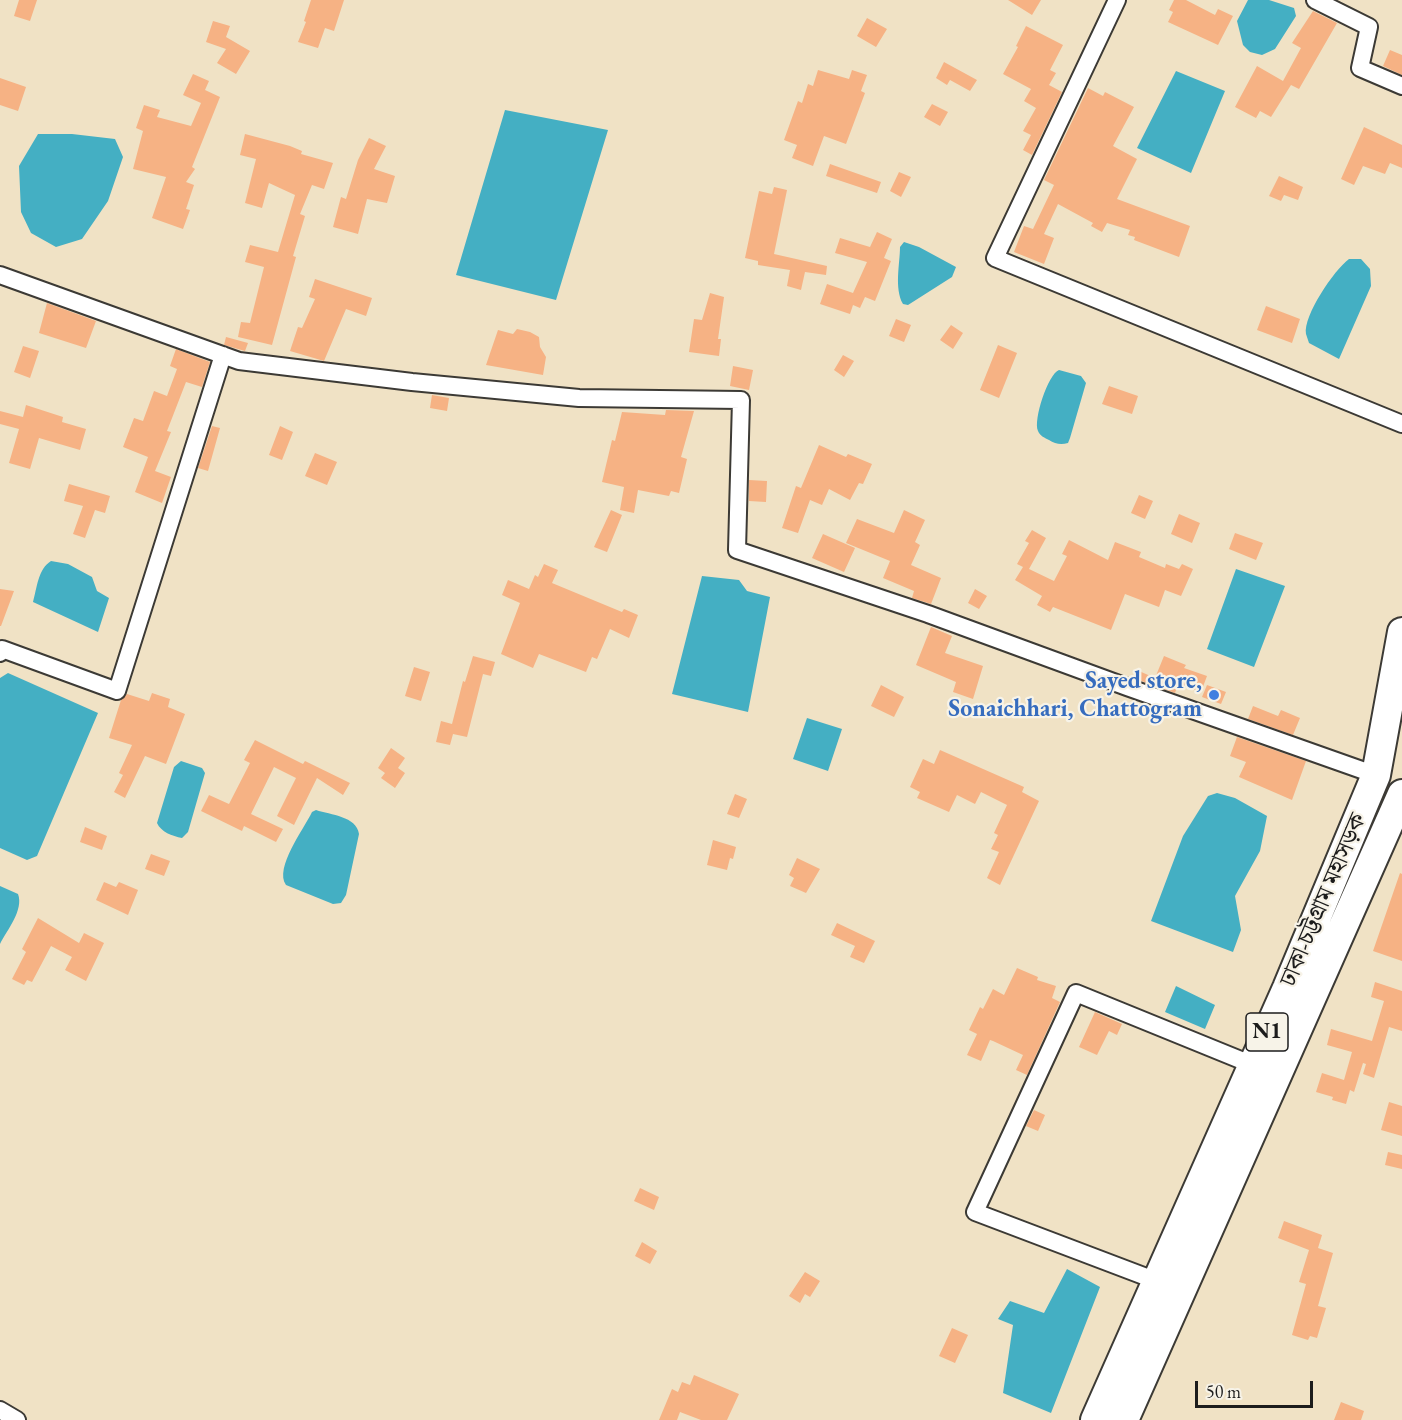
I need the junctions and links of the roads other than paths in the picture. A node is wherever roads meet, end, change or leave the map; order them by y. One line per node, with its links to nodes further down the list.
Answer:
1 (1117, 0): 6 (street)
2 (1315, 0): 3 (street)
3 (1402, 86)
4 (0, 275): 5 (street)
5 (223, 355): 8 (street); 9 (street)
6 (1402, 424)
7 (1402, 632): 9 (highway, ঢাকা-চট্টগ্রাম মহাসড়ক / N1)
8 (0, 653)
9 (1376, 775): 11 (highway, ঢাকা-চট্টগ্রাম মহাসড়ক / N1)
10 (1402, 794): 16 (highway, ঢাকা-চট্টগ্রাম মহাসড়ক / N1)
11 (1253, 1065): 12 (highway, ঢাকা-চট্টগ্রাম মহাসড়ক / N1); 12 (street)
12 (1157, 1281): 15 (highway, ঢাকা-চট্টগ্রাম মহাসড়ক / N1)
13 (0, 1410): 14 (street)
14 (17, 1420)
15 (1095, 1420)
16 (1124, 1420)

